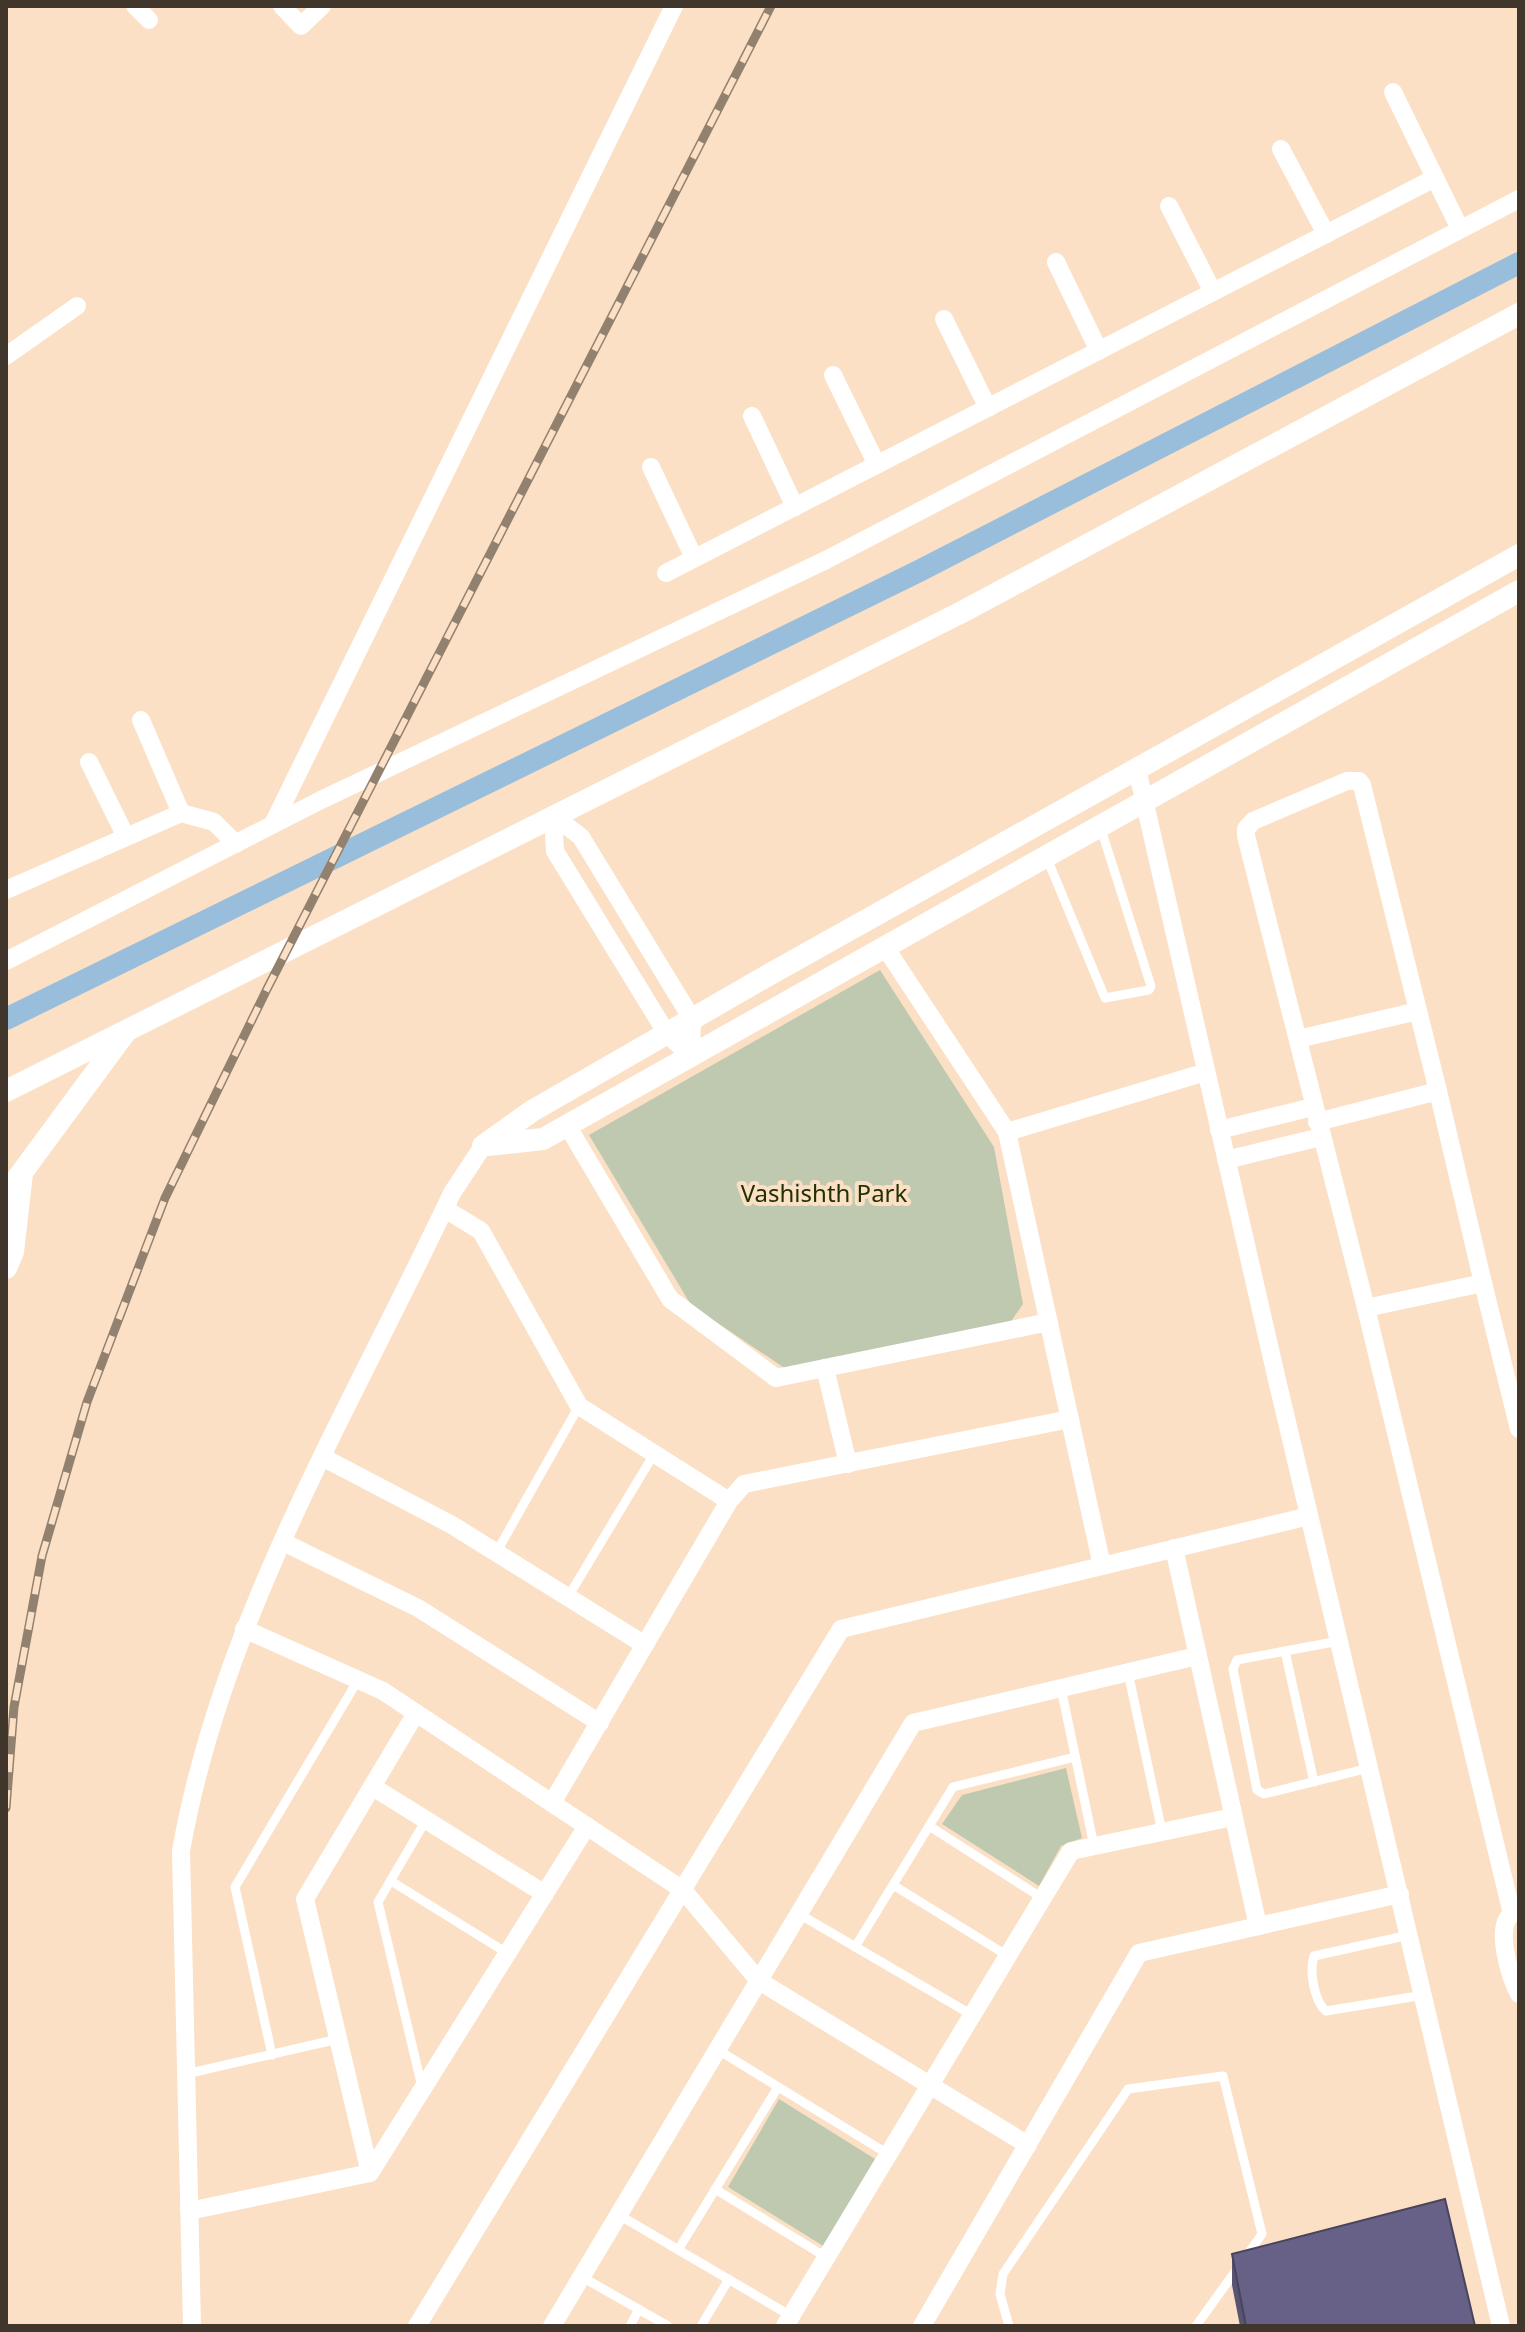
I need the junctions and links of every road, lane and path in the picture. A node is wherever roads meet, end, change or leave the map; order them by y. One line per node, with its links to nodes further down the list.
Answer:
1 (135, 6): 5 (street)
2 (282, 6): 3 (street)
3 (322, 6)
4 (674, 6): 36 (street)
5 (149, 20)
6 (1393, 92): 8 (street)
7 (1281, 149): 12 (street)
8 (1435, 178): 11 (street); 12 (street)
9 (1519, 199): 11 (street)
10 (1169, 206): 14 (street)
11 (1460, 229): 36 (street)
12 (1326, 234): 14 (street)
13 (1056, 262): 18 (street)
14 (1213, 292): 18 (street)
15 (77, 306): 19 (street)
16 (1519, 314): 35 (street)
17 (944, 319): 21 (street)
18 (1099, 351): 21 (street)
19 (6, 356)
20 (833, 375): 23 (street)
21 (988, 408): 23 (street)
22 (752, 416): 25 (street)
23 (877, 465): 25 (street)
24 (651, 467): 27 (street)
25 (795, 507): 27 (street)
26 (1519, 555): 32 (street)
27 (694, 558): 28 (street)
28 (666, 573)
29 (1519, 591): 33 (street)
30 (141, 720): 34 (street)
31 (89, 762): 38 (street)
32 (1137, 769): 33 (street); 45 (street)
33 (1144, 801): 37 (street); 50 (street)
34 (181, 813): 38 (street); 39 (street)
35 (553, 815): 45 (street); 46 (street); 47 (street)
36 (273, 824): 39 (street)
37 (1100, 826): 40 (street); 40 (lane)
38 (126, 837): 41 (street)
39 (236, 844): 43 (street)
40 (1046, 856): 42 (street)
41 (6, 890)
42 (885, 947): 49 (street); 56 (street)
43 (6, 961)
44 (1418, 1011): 48 (street); 48 (street); 52 (street)
45 (692, 1019): 47 (street); 49 (street)
46 (128, 1028): 51 (street); 59 (street)
47 (667, 1034): 49 (street); 57 (street)
48 (1298, 1039): 53 (street)
49 (691, 1056): 54 (street)
50 (1206, 1072): 55 (street); 56 (street)
51 (6, 1091)
52 (1438, 1091): 53 (street); 63 (street)
53 (1317, 1122): 55 (street); 58 (street); 64 (street)
54 (567, 1125): 57 (street); 66 (street)
55 (1219, 1130): 58 (street)
56 (1007, 1132): 65 (street)
57 (483, 1146): 61 (street)
58 (1226, 1160): 74 (street)
59 (22, 1172): 60 (street); 62 (street)
60 (6, 1194)
61 (445, 1209): 67 (street); 71 (street)
62 (6, 1268)
63 (1483, 1283): 64 (street); 69 (street)
64 (1366, 1308): 108 (street)
65 (1049, 1322): 66 (street); 68 (street)
66 (825, 1368): 72 (street)
67 (579, 1406): 70 (street); 77 (lane)
68 (1070, 1419): 72 (street); 78 (street)
69 (1519, 1429)
70 (654, 1454): 73 (street); 79 (lane)
71 (324, 1458): 75 (street); 77 (street)
72 (848, 1464): 73 (street)
73 (729, 1501): 82 (street)
74 (1309, 1516): 76 (street); 81 (street)
75 (283, 1542): 80 (street); 89 (street)
76 (1174, 1548): 78 (street); 84 (street)
77 (496, 1553): 79 (street)
78 (1102, 1566): 103 (street)
79 (568, 1597): 82 (street)
80 (244, 1629): 86 (street); 121 (street)
81 (1339, 1641): 83 (lane); 91 (street)
82 (645, 1645): 89 (street)
83 (1285, 1651): 92 (lane); 92 (lane)
84 (1197, 1656): 85 (street); 95 (street)
85 (1128, 1672): 87 (street); 99 (lane)
86 (358, 1680): 88 (street); 120 (lane)
87 (1061, 1688): 90 (lane); 107 (street)
88 (416, 1713): 93 (street); 94 (street)
89 (600, 1723): 94 (street)
90 (1075, 1757): 98 (lane); 100 (lane)
91 (1369, 1768): 92 (lane); 105 (street)
92 (1314, 1782)
93 (373, 1787): 96 (street); 118 (street)
94 (552, 1803): 97 (street)
95 (1233, 1817): 99 (street); 109 (street)
96 (426, 1820): 101 (lane); 104 (street)
97 (587, 1826): 103 (street); 104 (street)
98 (929, 1826): 102 (lane); 106 (lane)
99 (1162, 1832): 100 (street)
100 (1094, 1846): 106 (street)
101 (391, 1881): 112 (lane); 124 (lane)
102 (893, 1885): 111 (lane); 113 (lane)
103 (683, 1890): 114 (street); 138 (street)
104 (545, 1894): 112 (street)
105 (1400, 1894): 109 (street); 110 (street)
106 (1042, 1898): 113 (street)
107 (799, 1914): 111 (lane); 114 (street)
108 (1516, 1914): 115 (street)
109 (1258, 1926): 125 (street)
110 (1409, 1935): 116 (street); 116 (lane)
111 (855, 1947): 117 (lane)
112 (507, 1953): 124 (street)
113 (1008, 1956): 117 (street)
114 (759, 1981): 119 (street); 122 (street)
115 (1519, 1994)
116 (1424, 1995): 146 (street)
117 (972, 2015): 122 (street)
118 (338, 2039): 120 (lane); 127 (street)
119 (718, 2050): 123 (lane); 130 (street)
120 (272, 2055): 121 (lane)
121 (186, 2074): 129 (street)
122 (930, 2085): 125 (street); 126 (street)
123 (778, 2087): 126 (lane); 128 (lane)
124 (422, 2089): 127 (street)
125 (1028, 2145): 143 (street)
126 (888, 2154): 132 (street)
127 (370, 2173): 129 (street)
128 (715, 2189): 131 (lane); 132 (lane)
129 (189, 2211): 137 (street)
130 (619, 2215): 131 (lane); 133 (street)
131 (678, 2250): 134 (lane)
132 (826, 2257): 136 (street)
133 (582, 2277): 135 (lane); 139 (street)
134 (729, 2279): 136 (lane); 142 (lane)
135 (639, 2309): 140 (lane); 141 (lane)
136 (788, 2321)
137 (192, 2326)
138 (417, 2326)
139 (552, 2326)
140 (630, 2326)
141 (668, 2326)
142 (701, 2326)
143 (922, 2326)
144 (1009, 2326): 145 (lane)
145 (1196, 2326)
146 (1501, 2326)

